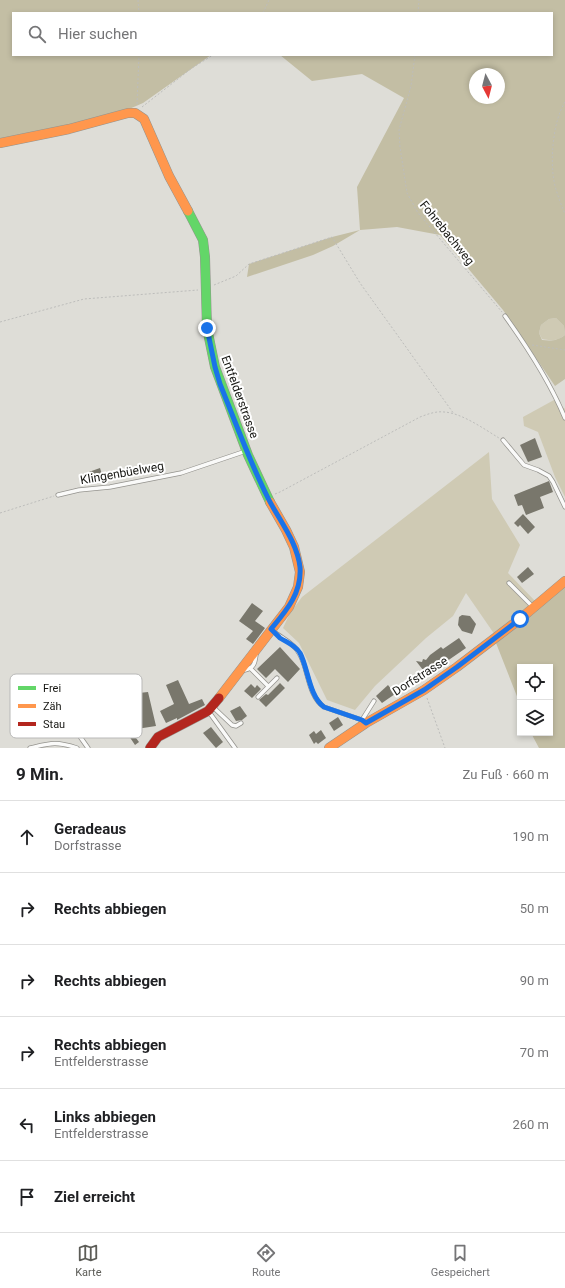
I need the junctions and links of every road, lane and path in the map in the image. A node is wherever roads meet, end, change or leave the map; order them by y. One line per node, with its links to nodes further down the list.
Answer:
1 (138, 0): 4 (path)
2 (269, 0): 5 (path)
3 (419, 0): 6 (path)
4 (139, 12)
5 (263, 12)
6 (418, 12)
7 (138, 56): 11 (path)
8 (211, 56): 11 (path)
9 (415, 56): 16 (path, Fohrebachweg)
10 (565, 102): 13 (path)
11 (135, 113): 12 (street); 15 (street, Entfelderstrasse)
12 (0, 143)
13 (565, 214)
14 (219, 283): 21 (path)
15 (206, 289): 17 (path); 24 (street, Entfelderstrasse)
16 (505, 316): 18 (lane)
17 (0, 322)
18 (524, 343): 19 (path); 20 (lane)
19 (565, 350)
20 (563, 407): 22 (lane)
21 (454, 414): 23 (path); 25 (path)
22 (565, 418)
23 (503, 440): 27 (lane)
24 (247, 450): 26 (lane, Klingenbüelweg); 32 (street, Entfelderstrasse)
25 (280, 492)
26 (58, 495): 28 (path)
27 (565, 508)
28 (0, 513)
29 (565, 581): 31 (street, Dorfstrasse)
30 (509, 583): 31 (lane)
31 (534, 608): 38 (street, Dorfstrasse)
32 (271, 629): 33 (street, Entfelderstrasse); 42 (lane)
33 (257, 648): 34 (lane); 35 (street, Entfelderstrasse)
34 (250, 668): 35 (lane); 37 (lane)
35 (240, 672): 41 (street, Entfelderstrasse)
36 (277, 678): 37 (lane)
37 (268, 686): 39 (lane)
38 (424, 690): 42 (street, Dorfstrasse); 51 (path)
39 (258, 697)
40 (374, 701): 42 (lane)
41 (210, 709): 43 (lane); 48 (street, Entfelderstrasse); 49 (lane)
42 (364, 721): 50 (street, Dorfstrasse)
43 (241, 723)
44 (81, 738): 47 (lane)
45 (30, 748): 46 (lane)
46 (77, 748)
47 (88, 748)
48 (150, 748)
49 (235, 748)
50 (329, 748)
51 (445, 748)

